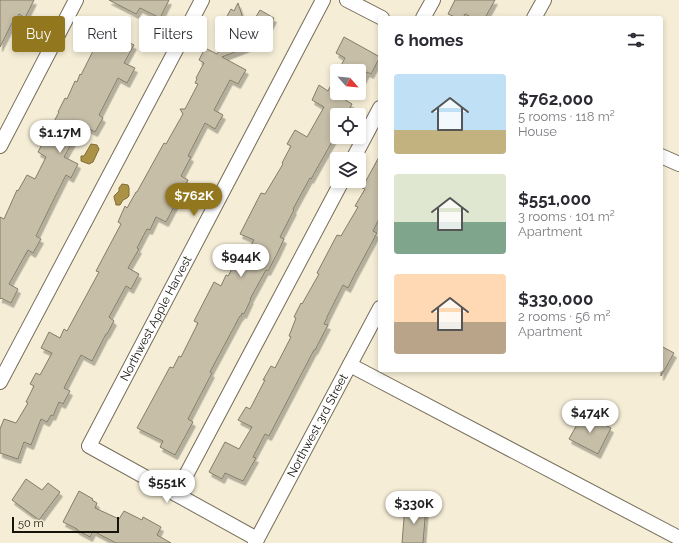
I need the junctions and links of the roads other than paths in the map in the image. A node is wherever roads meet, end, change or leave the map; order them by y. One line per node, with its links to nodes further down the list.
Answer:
1 (76, 0): 11 (street)
2 (202, 0): 18 (street)
3 (322, 0): 19 (street, Northwest Apple Harvest)
4 (347, 0): 7 (street)
5 (433, 0): 8 (street)
6 (544, 0): 9 (street)
7 (378, 16)
8 (424, 16)
9 (535, 16)
10 (378, 112): 12 (street)
11 (0, 146)
12 (357, 152)
13 (663, 157): 14 (street)
14 (679, 164)
15 (338, 188): 19 (street)
16 (378, 312): 17 (street, Northwest 3rd Street)
17 (350, 365): 20 (street); 21 (street, Northwest 3rd Street)
18 (0, 382)
19 (176, 494): 21 (street)
20 (679, 538)
21 (256, 541)

